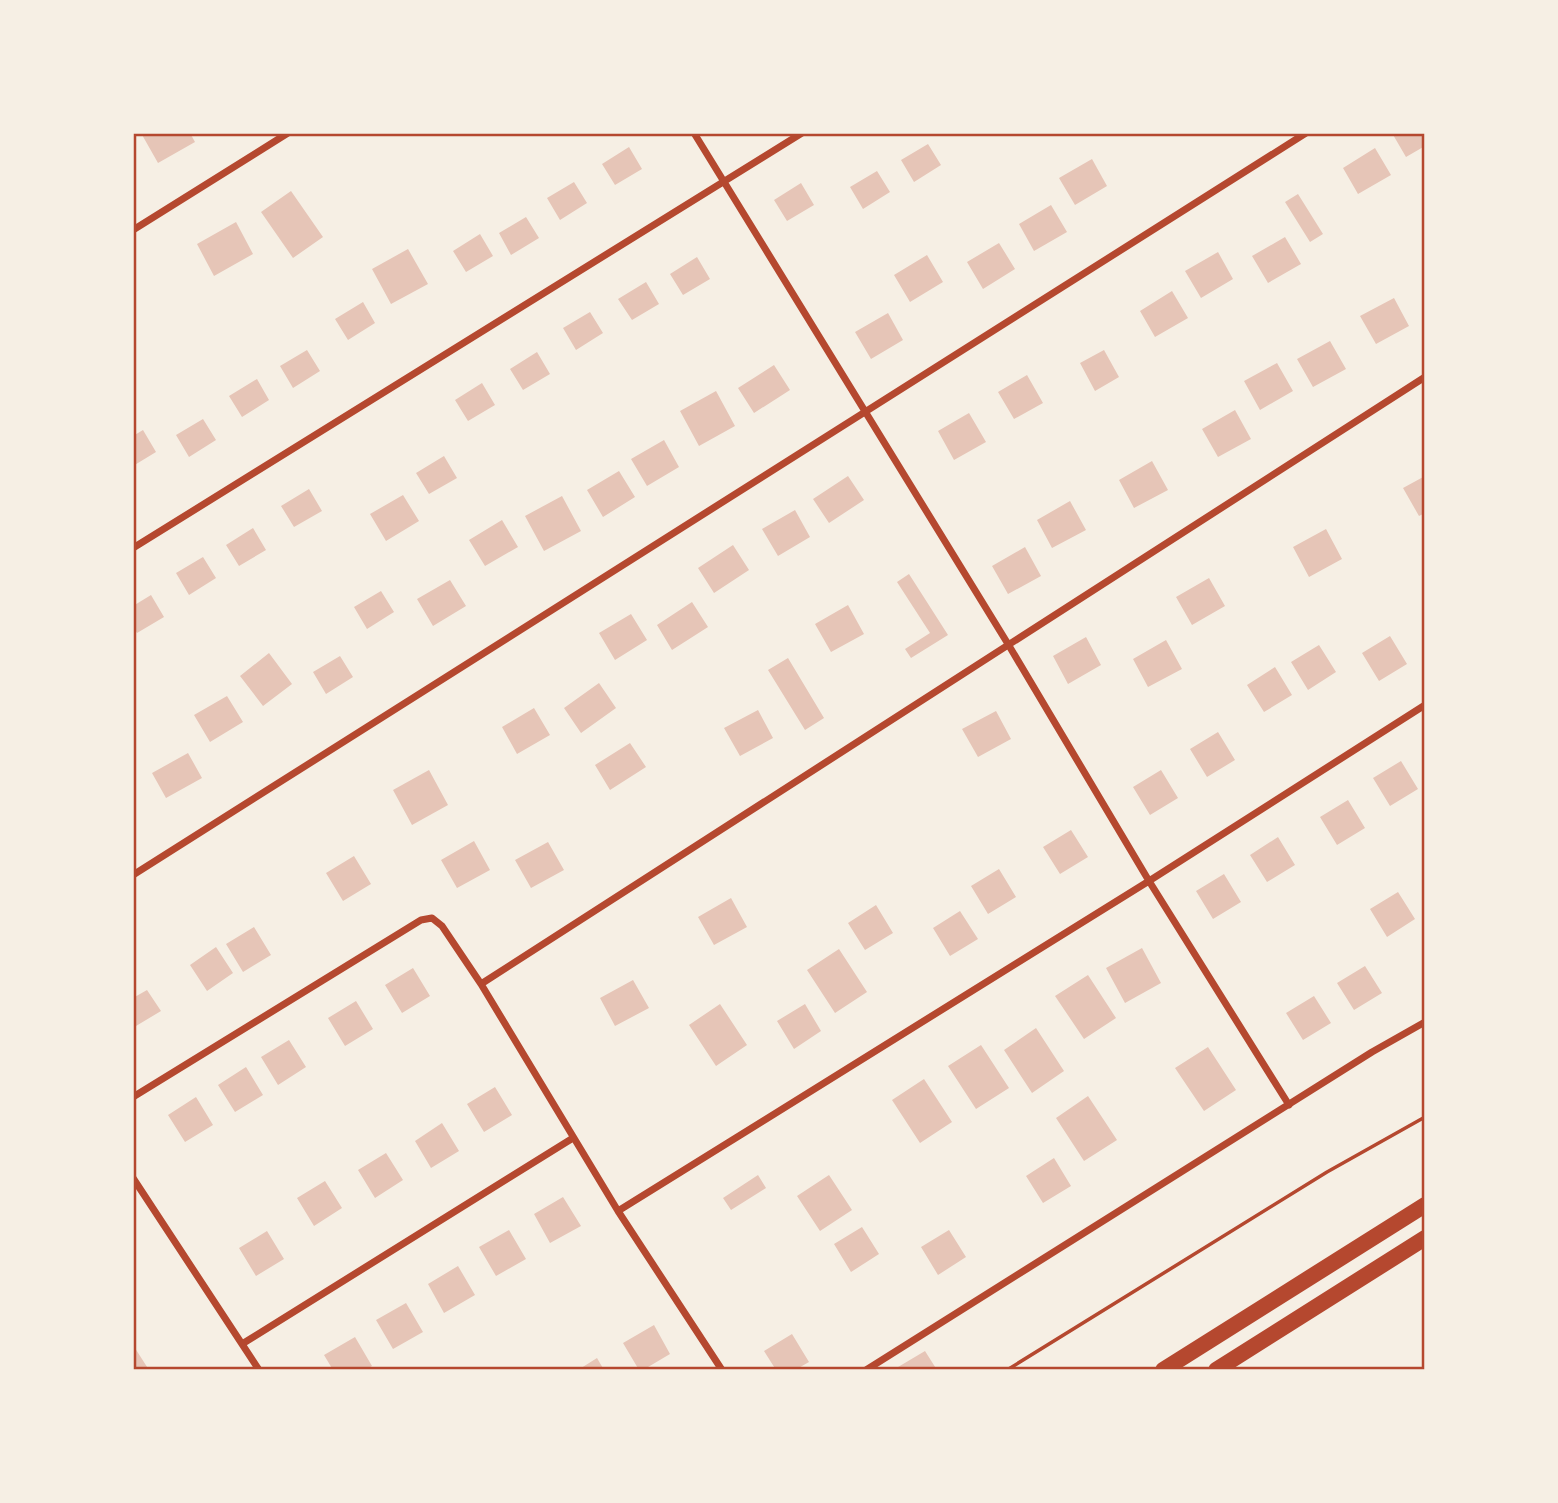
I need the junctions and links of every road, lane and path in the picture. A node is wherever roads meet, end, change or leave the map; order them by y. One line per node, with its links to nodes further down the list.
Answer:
1 (288, 133): 6 (street)
2 (694, 133): 5 (street)
3 (802, 133): 5 (street)
4 (1306, 133): 8 (street)
5 (725, 181): 8 (street); 9 (street)
6 (133, 230)
7 (1425, 377): 10 (street)
8 (866, 411): 10 (street); 12 (street)
9 (133, 548)
10 (1008, 644): 13 (street); 14 (street)
11 (1425, 705): 13 (street)
12 (133, 875)
13 (1149, 881): 17 (street); 21 (street)
14 (481, 984): 16 (street); 19 (street)
15 (1425, 1022): 17 (street)
16 (133, 1097)
17 (1289, 1105): 27 (street)
18 (1425, 1117): 28 (path)
19 (573, 1138): 21 (street); 24 (street)
20 (133, 1178): 24 (street)
21 (618, 1211): 26 (street)
22 (1423, 1211): 29 (main road)
23 (1425, 1238): 30 (main road)
24 (242, 1344): 25 (street)
25 (259, 1370)
26 (722, 1370)
27 (866, 1370)
28 (1007, 1370)
29 (1163, 1370)
30 (1216, 1370)

